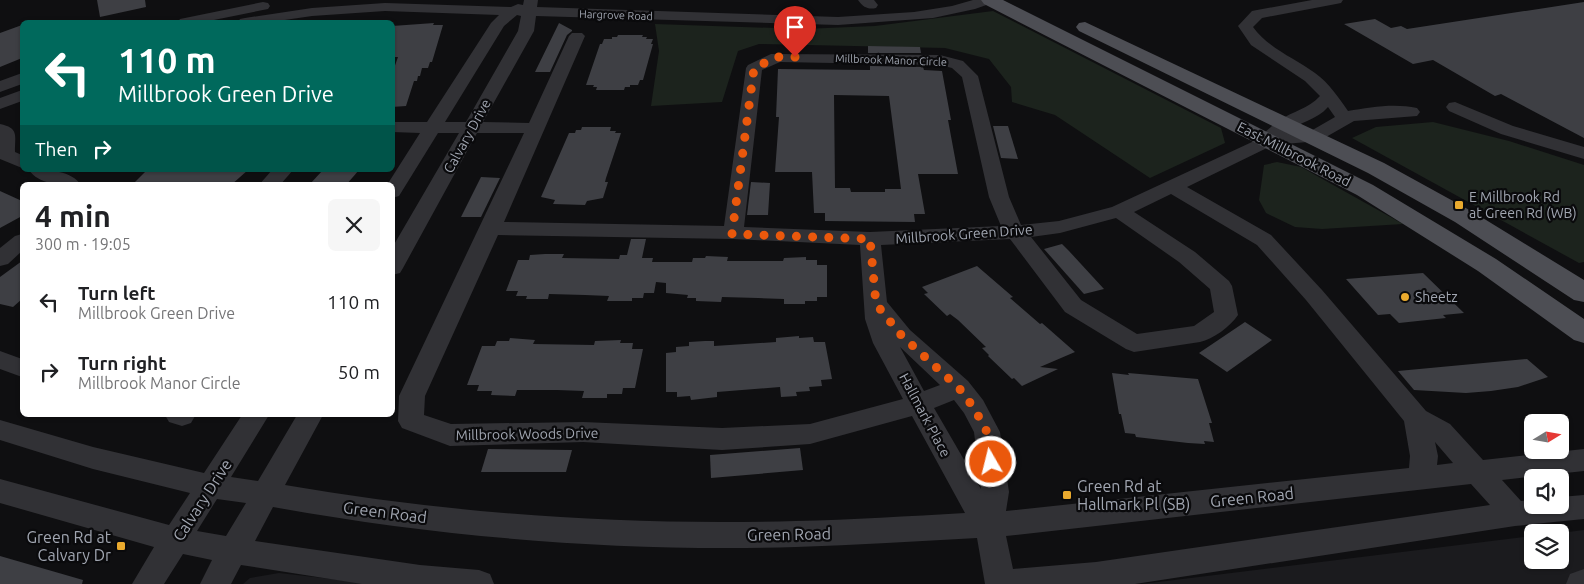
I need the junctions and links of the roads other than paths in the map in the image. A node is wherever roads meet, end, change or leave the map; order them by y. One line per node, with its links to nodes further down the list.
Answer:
1 (304, 0): 9 (street)
2 (590, 0): 8 (street, Hargrove Road)
3 (988, 0): 8 (street, Hargrove Road); 27 (main road, East Millbrook Road)
4 (1030, 0): 20 (main road, East Millbrook Road)
5 (1336, 0): 15 (street)
6 (874, 3): 8 (street, Hargrove Road)
7 (526, 6): 8 (street, Hargrove Road); 10 (street, Hargrove Road); 21 (street, Calvary Drive); 22 (street)
8 (765, 13)
9 (194, 20)
10 (258, 20)
11 (577, 36): 24 (street, Millbrook Woods Drive)
12 (20, 79): 13 (street)
13 (0, 87)
14 (20, 96): 16 (street)
15 (1329, 96): 19 (street); 20 (street)
16 (0, 104)
17 (1455, 107): 28 (street)
18 (1411, 112): 19 (street)
19 (1345, 119): 26 (street)
20 (1286, 124): 26 (main road, East Millbrook Road); 27 (street)
21 (472, 126): 22 (street); 24 (street); 43 (street, Calvary Drive)
22 (424, 127): 23 (street); 34 (street)
23 (395, 128)
24 (536, 128): 37 (street, Millbrook Woods Drive)
25 (0, 129): 29 (street)
26 (1313, 137): 27 (street); 44 (main road, East Millbrook Road)
27 (1269, 140): 35 (street, Millbrook Green Drive); 46 (main road, East Millbrook Road)
28 (1584, 153)
29 (20, 161)
30 (43, 172): 32 (street)
31 (281, 172): 33 (street)
32 (65, 182)
33 (273, 182)
34 (395, 186)
35 (1173, 187): 36 (street, Millbrook Green Drive); 53 (street)
36 (1119, 211): 38 (street, Millbrook Green Drive); 38 (street)
37 (491, 228): 39 (street, Millbrook Green Drive); 50 (street, Millbrook Woods Drive)
38 (1015, 232): 39 (street, Millbrook Manor Circle); 40 (street, Millbrook Green Drive)
39 (732, 234): 40 (street, Millbrook Green Drive)
40 (870, 239): 45 (street, Hallmark Place)
41 (20, 243): 42 (street)
42 (0, 259)
43 (395, 263)
44 (1584, 294)
45 (876, 304): 49 (street, Hallmark Place); 50 (street, Hallmark Place)
46 (1584, 333)
47 (0, 360): 48 (street)
48 (20, 367)
49 (959, 388): 50 (street, Millbrook Woods Drive); 63 (street, Hallmark Place)
50 (919, 404): 63 (street, Hallmark Place)
51 (255, 417): 58 (street, Calvary Drive)
52 (309, 417): 60 (street)
53 (1417, 418): 56 (street); 57 (street)
54 (0, 430): 58 (street, Green Road)
55 (1584, 460): 56 (street, Green Road)
56 (1479, 472): 57 (street, Green Road); 62 (street)
57 (1421, 478): 63 (street, Green Road)
58 (210, 486): 60 (street, Green Road); 64 (street, Calvary Drive)
59 (0, 492): 64 (street)
60 (266, 494): 63 (street, Green Road); 65 (street)
61 (1584, 507): 62 (street)
62 (1515, 514): 69 (street)
63 (989, 525): 69 (street)
64 (176, 540): 65 (street); 66 (street, Calvary Drive)
65 (234, 551): 67 (street); 68 (street)
66 (147, 584)
67 (215, 584)
68 (479, 584)
69 (1001, 584)

